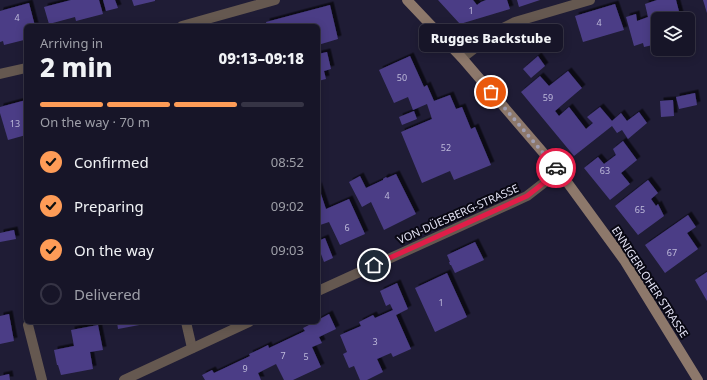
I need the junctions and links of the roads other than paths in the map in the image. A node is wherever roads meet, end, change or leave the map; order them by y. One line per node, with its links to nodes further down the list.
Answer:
1 (275, 0): 4 (street)
2 (407, 0): 5 (main road, ENNIGERLOHER STRASSE)
3 (590, 0): 5 (street)
4 (189, 24)
5 (462, 58): 8 (main road, ENNIGERLOHER STRASSE)
6 (24, 68): 7 (street)
7 (0, 74)
8 (559, 171): 9 (street, VON-DÜESBERG-STRASSE); 16 (main road, ENNIGERLOHER STRASSE)
9 (320, 290)
10 (186, 324): 13 (street)
11 (245, 324): 13 (street)
12 (28, 325): 14 (street)
13 (192, 348): 15 (street)
14 (42, 380)
15 (124, 380)
16 (698, 380)

